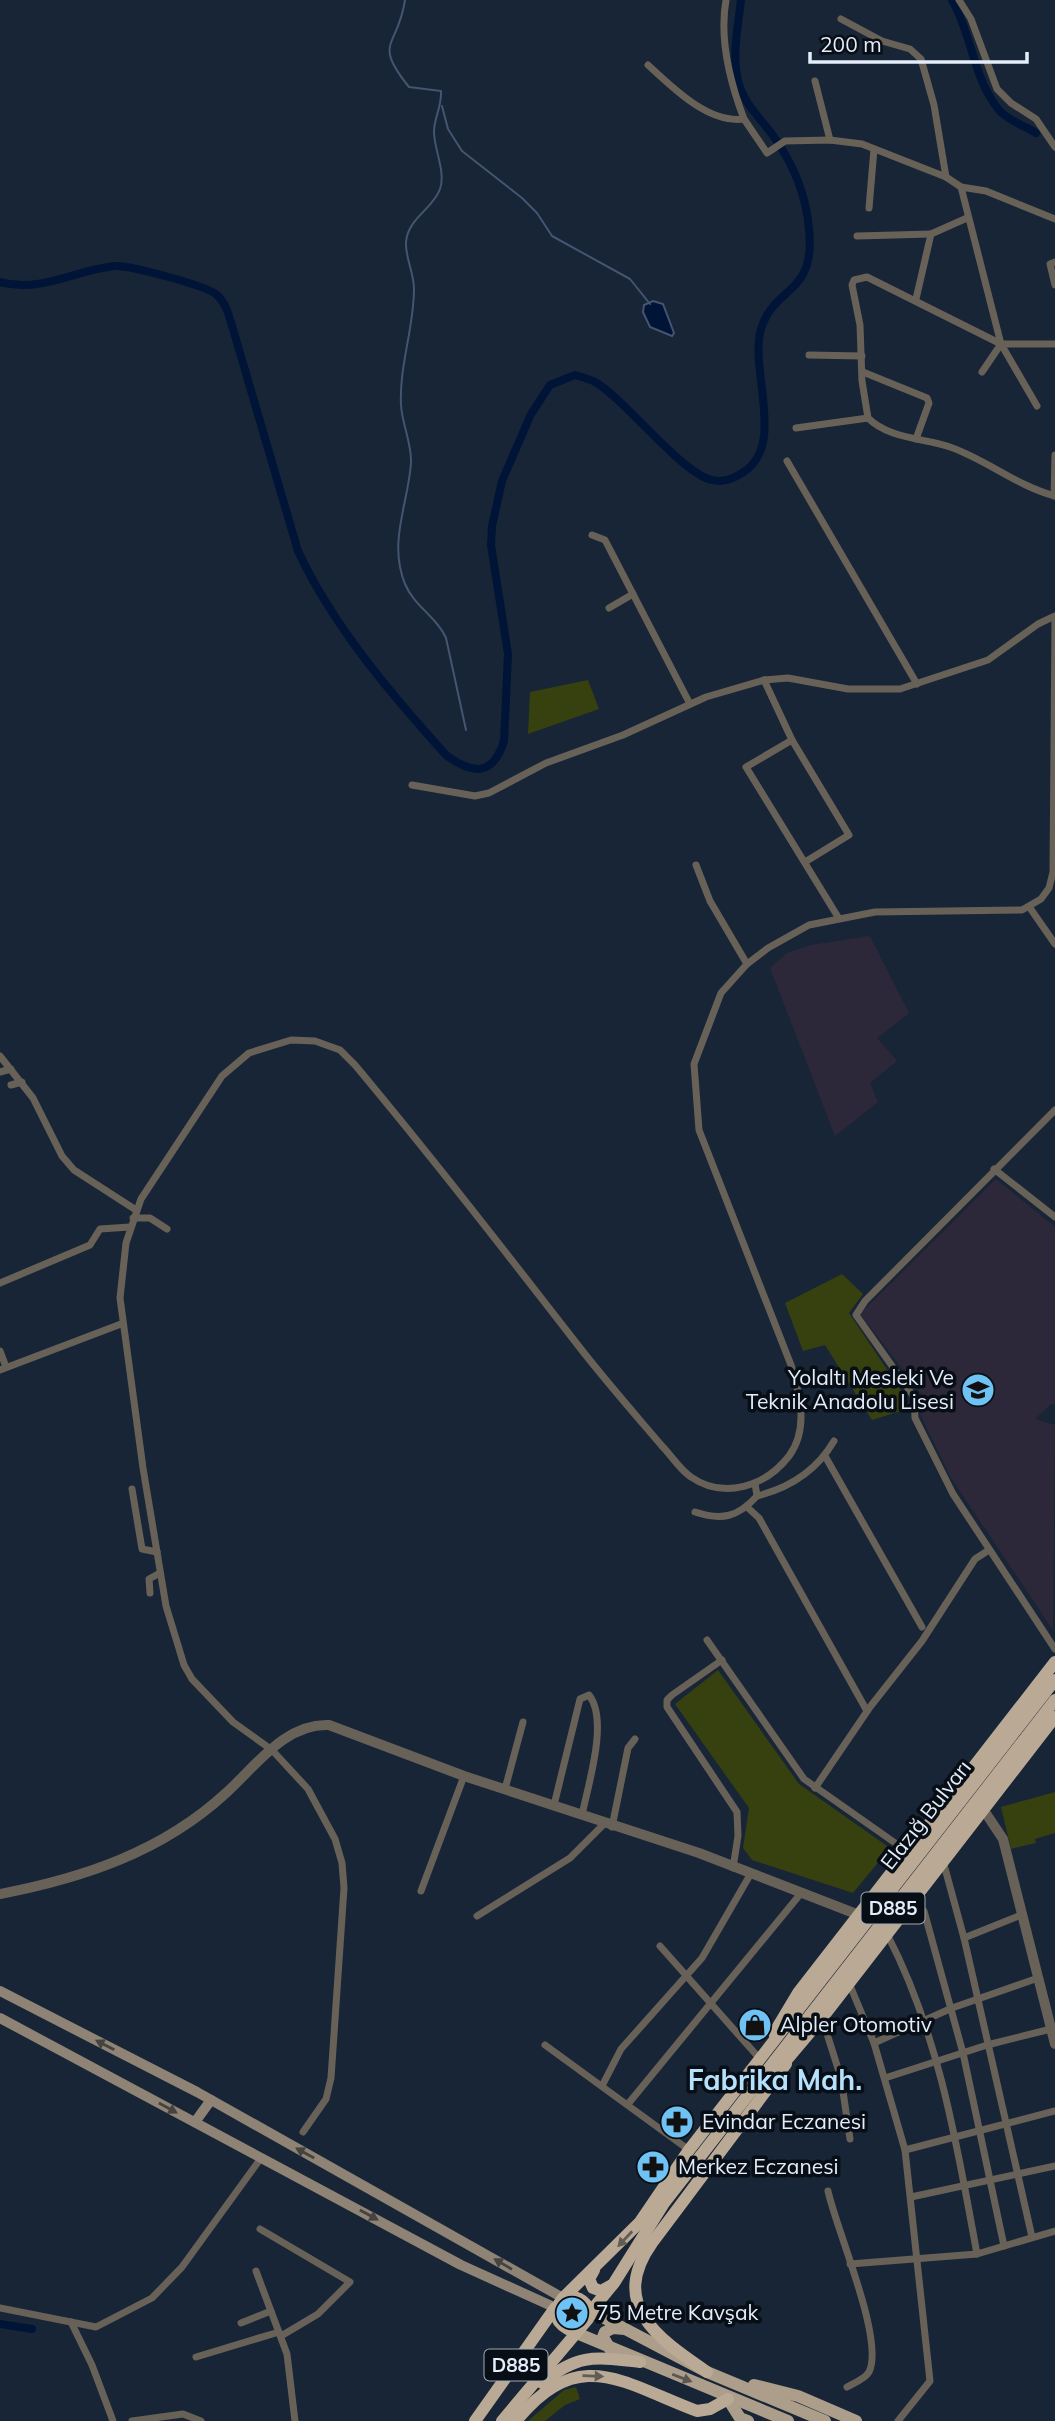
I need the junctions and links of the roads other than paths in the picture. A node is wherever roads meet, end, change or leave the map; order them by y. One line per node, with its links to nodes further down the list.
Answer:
1 (726, 0): 6 (street)
2 (960, 0): 8 (street)
3 (841, 19): 10 (street)
4 (648, 65): 6 (street)
5 (815, 81): 7 (street)
6 (744, 119): 7 (street)
7 (830, 140): 9 (street)
8 (1055, 147)
9 (874, 149): 10 (street); 12 (street)
10 (946, 177): 11 (street)
11 (961, 187): 13 (street); 14 (street)
12 (869, 208)
13 (967, 218): 15 (street); 20 (street)
14 (1055, 219)
15 (931, 234): 16 (street); 19 (street)
16 (857, 236)
17 (1055, 262): 18 (street)
18 (1055, 285)
19 (916, 299): 20 (street); 23 (street)
20 (1001, 344): 21 (street); 25 (street); 26 (street)
21 (1055, 344)
22 (809, 355): 23 (street)
23 (862, 356): 24 (street)
24 (863, 372): 27 (street); 29 (street)
25 (982, 372)
26 (1037, 406)
27 (868, 418): 28 (street); 29 (street)
28 (796, 428)
29 (916, 439): 32 (street)
30 (1055, 455): 32 (street)
31 (787, 461): 38 (street)
32 (1055, 496)
33 (592, 535): 34 (street)
34 (633, 594): 35 (street); 39 (street)
35 (609, 608)
36 (1055, 617): 38 (street); 44 (street)
37 (764, 680): 38 (street); 39 (street); 40 (street)
38 (917, 684)
39 (690, 704): 41 (street)
40 (792, 740): 42 (street); 42 (street)
41 (412, 785)
42 (805, 862): 45 (street)
43 (696, 865): 47 (street)
44 (1030, 908): 45 (street); 46 (street)
45 (838, 917): 47 (street)
46 (1055, 944)
47 (747, 964): 65 (street)
48 (0, 1056): 49 (street)
49 (11, 1069): 50 (street); 51 (street)
50 (0, 1072)
51 (22, 1082): 52 (street); 55 (street)
52 (11, 1085)
53 (1055, 1110): 54 (street)
54 (994, 1169): 56 (street); 70 (street)
55 (134, 1214): 57 (street); 58 (street); 65 (street)
56 (1055, 1217)
57 (130, 1227): 59 (street); 60 (street)
58 (167, 1229)
59 (0, 1283)
60 (121, 1324): 62 (street); 71 (street)
61 (0, 1351): 62 (street)
62 (3, 1368)
63 (834, 1441): 64 (street)
64 (825, 1456): 67 (street); 74 (street)
65 (755, 1483): 67 (street)
66 (132, 1489): 71 (street)
67 (757, 1496): 68 (street)
68 (747, 1507): 69 (street); 81 (street)
69 (695, 1512)
70 (989, 1550): 76 (street); 81 (street)
71 (157, 1552): 72 (street)
72 (160, 1573): 73 (street); 85 (street)
73 (150, 1593)
74 (922, 1627)
75 (707, 1640): 77 (street)
76 (1055, 1649)
77 (722, 1660): 87 (street); 95 (street)
78 (1055, 1662): 93 (highway)
79 (1055, 1680): 124 (highway, Elazığ Bulvarı / D885)
80 (1055, 1700): 131 (highway, Elazığ Bulvarı / D885)
81 (867, 1711): 87 (street)
82 (1055, 1717): 90 (highway)
83 (523, 1722): 88 (street)
84 (635, 1740): 92 (street)
85 (272, 1750): 86 (street); 99 (street); 135 (street)
86 (464, 1776): 88 (street); 97 (street)
87 (815, 1788): 93 (street)
88 (505, 1789): 89 (street)
89 (554, 1805): 91 (street); 91 (street)
90 (983, 1809): 94 (highway); 102 (street)
91 (582, 1815): 92 (street)
92 (608, 1825): 95 (street); 103 (street)
93 (908, 1852): 101 (highway)
94 (943, 1861): 100 (highway); 105 (street)
95 (733, 1868): 96 (street)
96 (750, 1875): 98 (street); 107 (street)
97 (421, 1891)
98 (802, 1892): 101 (street); 112 (street)
99 (0, 1894)
100 (913, 1900): 104 (highway); 113 (street)
101 (859, 1915): 124 (highway)
102 (1021, 1915): 105 (street); 108 (street)
103 (477, 1916)
104 (887, 1934): 109 (highway); 116 (street)
105 (964, 1938): 111 (street)
106 (660, 1947): 107 (street)
107 (687, 1976): 112 (street); 127 (street)
108 (1038, 1978): 111 (street); 117 (street)
109 (849, 1983): 115 (highway); 118 (street)
110 (0, 1991): 128 (main road, one-way to 110)
111 (977, 1998): 113 (street); 120 (street)
112 (711, 2001): 124 (street); 129 (street)
113 (952, 2008): 116 (street); 122 (street)
114 (0, 2018): 132 (main road, one-way to 132)
115 (822, 2018): 123 (highway); 137 (street)
116 (923, 2020): 118 (street); 125 (street)
117 (1051, 2029): 120 (street); 121 (street)
118 (874, 2043): 126 (street)
119 (545, 2045): 127 (street)
120 (987, 2045): 122 (street); 133 (street)
121 (1055, 2045)
122 (963, 2053): 125 (street); 134 (street)
123 (791, 2056): 131 (highway); 169 (highway)
124 (761, 2060): 138 (highway, Elazığ Bulvarı / D885)
125 (937, 2062): 126 (street); 136 (street)
126 (885, 2078): 139 (street)
127 (601, 2086): 129 (street)
128 (211, 2100): 132 (main road); 157 (main road, one-way to 128)
129 (628, 2104): 138 (street)
130 (1055, 2111): 133 (street)
131 (733, 2117): 156 (highway, Elazığ Bulvarı / D885)
132 (195, 2122): 140 (main road)
133 (1006, 2124): 134 (street); 142 (street)
134 (981, 2131): 136 (street); 143 (street)
135 (303, 2132)
136 (956, 2137): 139 (street); 144 (street)
137 (850, 2139)
138 (689, 2150): 154 (highway, Elazığ Bulvarı / D885, one-way to 154)
139 (905, 2150): 146 (street)
140 (261, 2158): 157 (main road, one-way to 157); 161 (street)
141 (1055, 2166): 142 (street)
142 (1019, 2175): 143 (street); 149 (street)
143 (990, 2180): 144 (street); 150 (street)
144 (964, 2185): 146 (street); 151 (street)
145 (828, 2192): 153 (street)
146 (911, 2197): 152 (street)
147 (260, 2229): 165 (street)
148 (1055, 2231): 149 (street)
149 (1032, 2237): 150 (street)
150 (1004, 2246): 151 (street)
151 (977, 2254): 152 (street)
152 (915, 2258): 153 (street); 185 (street)
153 (850, 2264): 170 (street)
154 (597, 2267): 156 (highway); 157 (highway, Elazığ Bulvarı / D885)
155 (256, 2271): 159 (street)
156 (614, 2283): 160 (highway, Elazığ Bulvarı / D885)
157 (559, 2303): 160 (highway); 164 (highway); 178 (highway, Elazığ Bulvarı / D885)
158 (0, 2308): 161 (street)
159 (271, 2311): 162 (street); 165 (street)
160 (591, 2311): 163 (main road); 164 (highway)
161 (71, 2322): 174 (street)
162 (241, 2323)
163 (625, 2329): 166 (main road); 169 (main road)
164 (574, 2332): 166 (main road); 172 (highway, D885)
165 (280, 2334): 167 (street); 177 (street)
166 (610, 2349): 168 (main road)
167 (196, 2357)
168 (640, 2362): 171 (main road, one-way to 171); 172 (highway)
169 (707, 2372): 183 (main road); 184 (main road)
170 (847, 2387)
171 (728, 2399): 180 (highway, one-way to 171); 181 (main road); 182 (main road)
172 (517, 2403): 179 (highway, D885)
173 (143, 2420): 175 (street); 176 (street)
174 (113, 2421)
175 (132, 2421)
176 (201, 2421)
177 (295, 2421)
178 (475, 2421)
179 (502, 2421)
180 (516, 2421)
181 (748, 2421)
182 (788, 2421)
183 (825, 2421)
184 (856, 2421)
185 (898, 2421)

